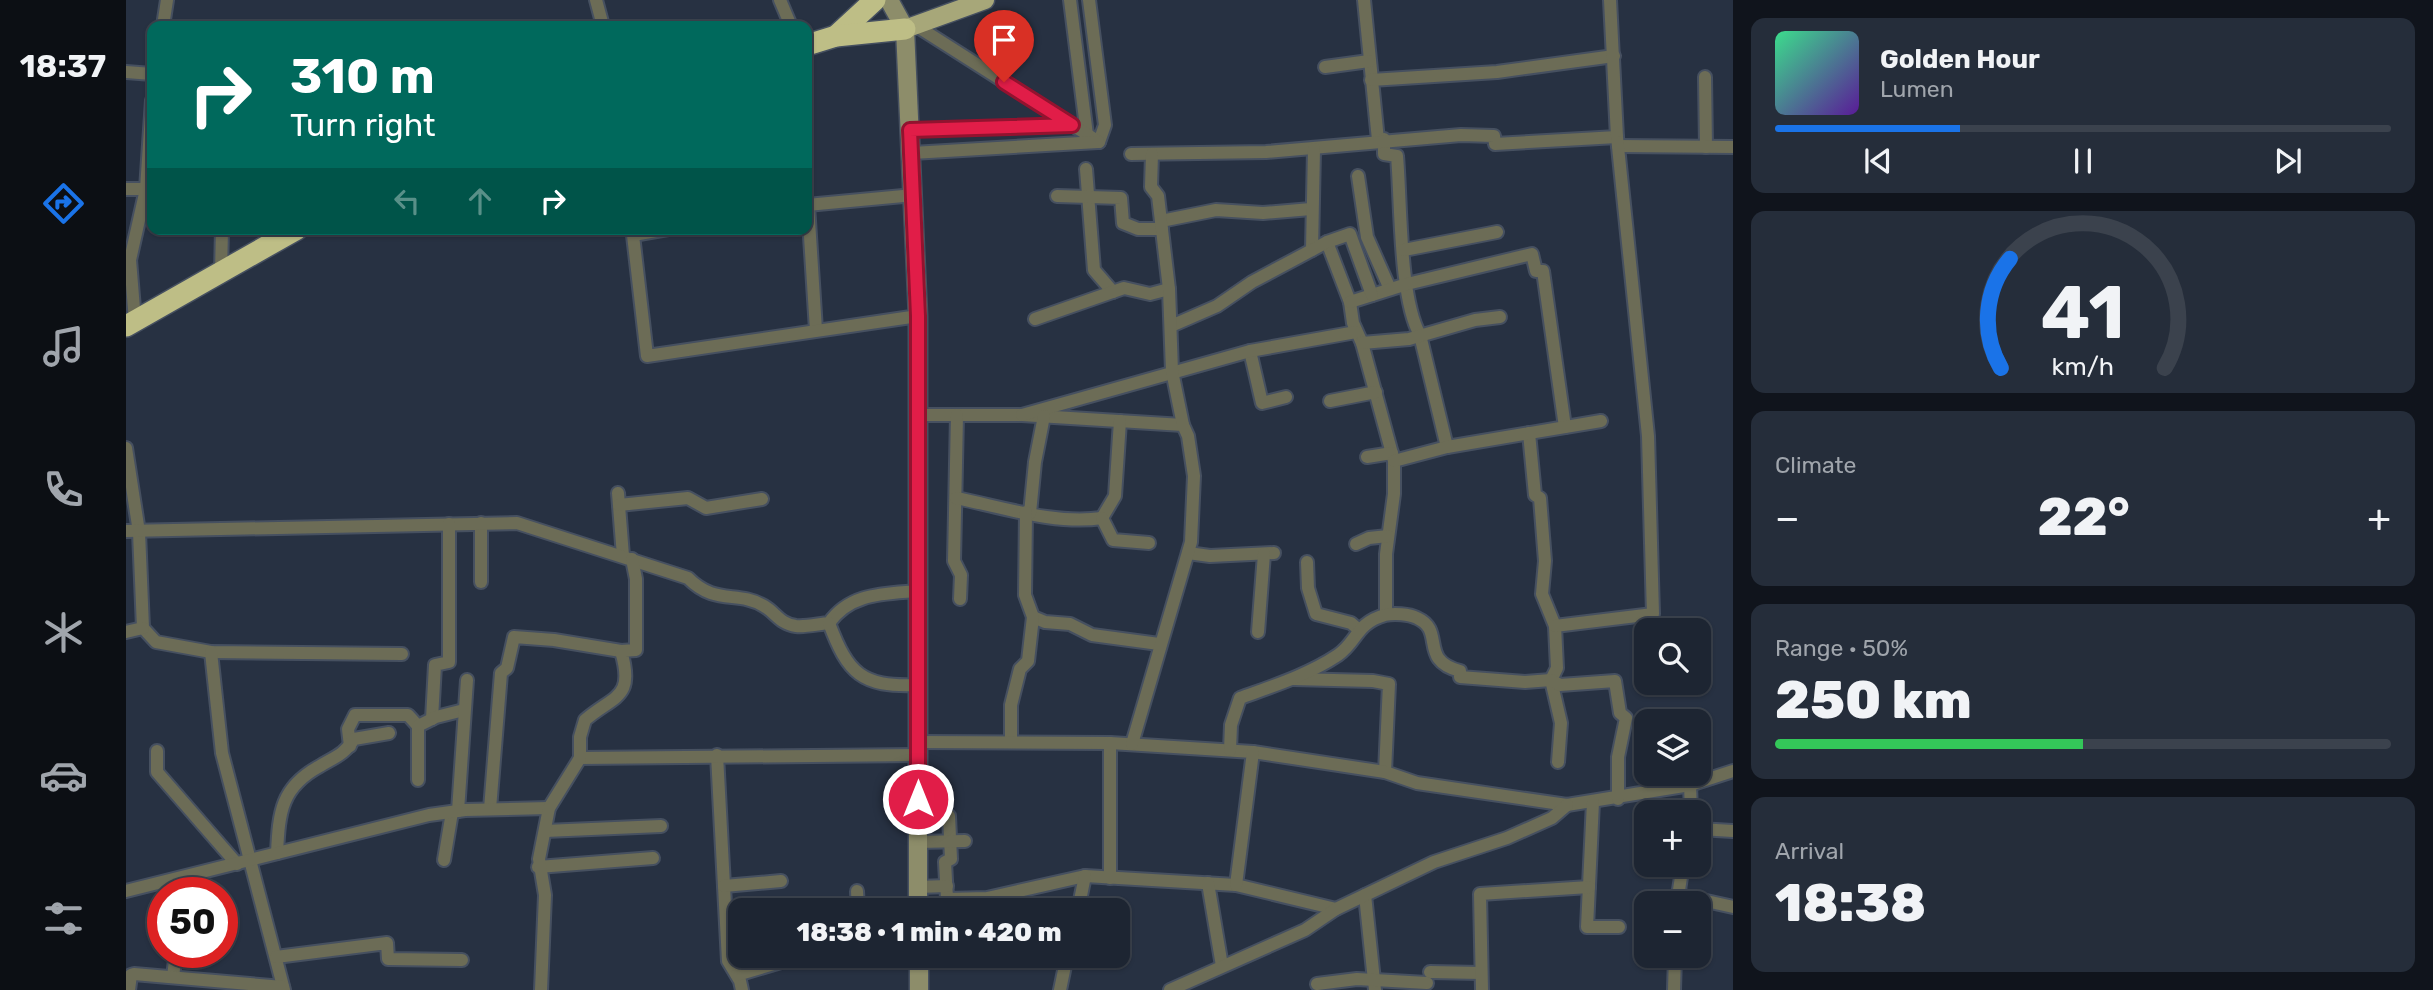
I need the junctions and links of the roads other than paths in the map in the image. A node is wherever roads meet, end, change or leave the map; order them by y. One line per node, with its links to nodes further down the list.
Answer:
1 (167, 0): 11 (street)
2 (596, 0): 12 (street)
3 (780, 0): 13 (street)
4 (875, 0): 15 (highway)
5 (888, 0): 14 (main road)
6 (985, 0): 14 (main road)
7 (1070, 0): 26 (street)
8 (1089, 0): 26 (street)
9 (1364, 0): 18 (street)
10 (1610, 0): 17 (street)
11 (164, 21)
12 (602, 21)
13 (789, 21)
14 (910, 27): 15 (highway); 24 (street); 25 (main road)
15 (836, 36): 16 (highway)
16 (812, 43)
17 (1614, 56): 23 (street); 28 (street)
18 (1369, 61): 19 (street); 23 (street)
19 (1325, 67)
20 (126, 72): 21 (street)
21 (147, 74)
22 (1705, 77): 29 (street)
23 (1371, 80): 27 (street)
24 (1072, 125): 25 (street); 26 (street)
25 (910, 130): 32 (main road)
26 (1093, 138): 32 (street)
27 (1381, 140): 28 (street); 31 (street); 53 (street)
28 (1618, 141): 29 (street); 106 (street)
29 (1706, 147): 30 (street)
30 (1733, 147)
31 (1314, 149): 34 (street); 44 (street)
32 (912, 153): 40 (main road)
33 (1130, 154): 34 (street)
34 (1152, 154): 45 (street)
35 (1086, 169): 42 (street)
36 (1358, 176): 57 (street)
37 (147, 183): 38 (street)
38 (126, 188)
39 (147, 188): 64 (street)
40 (914, 195): 43 (street); 61 (main road)
41 (1057, 196): 42 (street)
42 (1088, 196): 45 (street); 58 (street)
43 (812, 205)
44 (1311, 209): 45 (street); 52 (street)
45 (1161, 225): 56 (street)
46 (1497, 232): 53 (street)
47 (222, 235): 54 (street)
48 (287, 235): 54 (highway)
49 (633, 235): 66 (street)
50 (809, 235): 66 (street)
51 (1327, 242): 52 (street); 59 (street); 60 (street)
52 (1312, 250): 65 (street)
53 (1405, 250): 55 (street)
54 (221, 273): 64 (highway)
55 (1408, 284): 57 (street); 67 (street); 81 (street)
56 (1169, 289): 58 (street); 65 (street)
57 (1390, 289): 59 (street)
58 (1113, 292): 63 (street)
59 (1372, 295): 60 (street)
60 (1350, 302): 68 (street)
61 (918, 316): 66 (street); 74 (main road)
62 (1500, 317): 67 (street)
63 (1035, 319)
64 (131, 323)
65 (1171, 326): 70 (street)
66 (816, 330)
67 (1420, 335): 68 (street); 83 (street)
68 (1359, 337): 69 (street); 71 (street)
69 (1250, 351): 70 (street); 72 (street)
70 (1172, 371): 76 (street); 80 (street)
71 (1376, 392): 73 (street); 86 (street)
72 (1286, 397)
73 (1330, 401)
74 (918, 415): 75 (street); 101 (main road)
75 (957, 415): 76 (street); 87 (street)
76 (1022, 415): 77 (street)
77 (1044, 416): 78 (street); 89 (street)
78 (1120, 421): 80 (street); 90 (street)
79 (1601, 421): 81 (street)
80 (1182, 425): 97 (street)
81 (1565, 427): 82 (street)
82 (1529, 433): 83 (street); 106 (street)
83 (1447, 447): 86 (street)
84 (126, 448): 93 (street)
85 (1367, 457): 86 (street)
86 (1393, 457): 94 (street)
87 (956, 498): 89 (street); 102 (street)
88 (762, 499): 98 (street)
89 (1028, 512): 90 (street); 104 (street)
90 (1102, 518): 95 (street)
91 (481, 523): 92 (street); 98 (street); 100 (street)
92 (449, 524): 93 (street); 120 (street)
93 (133, 531): 107 (street)
94 (1388, 536): 96 (street); 103 (street)
95 (1149, 543)
96 (1356, 544)
97 (1188, 553): 110 (street); 111 (street)
98 (628, 557): 105 (street); 112 (street)
99 (1307, 562): 108 (street)
100 (481, 582)
101 (917, 592): 105 (street); 118 (main road)
102 (960, 599)
103 (1386, 614): 108 (street); 117 (street)
104 (1033, 617): 111 (street); 123 (street)
105 (829, 623): 118 (street)
106 (1555, 626): 117 (street)
107 (143, 628): 109 (street); 113 (street)
108 (1358, 629): 115 (street)
109 (126, 632)
110 (1258, 632)
111 (1159, 644): 125 (street)
112 (621, 651): 132 (street); 143 (street)
113 (211, 652): 114 (street); 155 (street)
114 (402, 654)
115 (1293, 679): 128 (street); 135 (street)
116 (467, 680): 119 (street)
117 (1551, 680): 133 (street); 139 (street)
118 (916, 685): 127 (main road)
119 (464, 710): 120 (street); 144 (street)
120 (432, 719): 121 (street)
121 (418, 726): 126 (street); 137 (street)
122 (389, 733): 126 (street)
123 (1011, 741): 124 (street); 127 (street)
124 (1110, 743): 125 (street); 161 (street)
125 (1132, 744): 128 (street)
126 (350, 746): 153 (street)
127 (919, 748): 131 (street); 151 (main road)
128 (1230, 750): 130 (street)
129 (157, 751): 157 (street)
130 (1253, 751): 135 (street); 164 (street)
131 (717, 755): 132 (street); 166 (street)
132 (580, 758): 142 (street)
133 (1558, 762)
134 (1733, 771): 136 (street)
135 (1385, 772): 141 (street)
136 (1711, 778)
137 (418, 780)
138 (1685, 786): 139 (street)
139 (1618, 799): 140 (street)
140 (1593, 803): 141 (street); 169 (street)
141 (1567, 805): 172 (street)
142 (549, 808): 143 (street); 148 (street)
143 (490, 809): 144 (street)
144 (455, 811): 153 (street); 156 (street)
145 (949, 816): 152 (street)
146 (661, 825): 148 (street)
147 (1711, 830): 149 (street)
148 (545, 831): 158 (street)
149 (1733, 831)
150 (965, 841): 152 (street)
151 (918, 842): 152 (street); 168 (main road)
152 (950, 842): 167 (street)
153 (277, 853): 155 (street)
154 (653, 858): 158 (street)
155 (252, 860): 157 (street); 180 (street)
156 (444, 860)
157 (237, 864): 160 (street)
158 (538, 867): 197 (street)
159 (1085, 876): 161 (street); 167 (street); 175 (street)
160 (181, 877)
161 (1110, 878): 163 (street)
162 (781, 881): 166 (street)
163 (1208, 883): 164 (street); 182 (street)
164 (1236, 885): 178 (street)
165 (147, 886): 170 (street)
166 (724, 886): 190 (street)
167 (947, 886): 168 (street)
168 (918, 887): 174 (main road)
169 (1589, 887): 179 (street); 188 (street)
170 (126, 891)
171 (857, 891): 173 (street)
172 (1365, 895): 178 (street); 194 (street)
173 (857, 898)
174 (918, 898)
175 (1080, 898)
176 (1711, 904): 177 (street)
177 (1733, 907)
178 (1336, 909): 182 (street)
179 (1619, 927)
180 (276, 957): 181 (street); 195 (street)
181 (462, 960)
182 (1222, 966): 189 (street)
183 (174, 968): 192 (street)
184 (761, 968): 190 (street)
185 (919, 968): 199 (main road)
186 (1065, 968): 200 (street)
187 (1675, 968): 204 (street)
188 (1481, 973): 191 (street); 203 (street)
189 (1205, 974): 201 (street); 202 (street)
190 (737, 975): 198 (street)
191 (1429, 976): 194 (street)
192 (173, 977): 195 (street); 196 (street)
193 (1317, 984): 194 (street)
194 (1375, 984)
195 (283, 989)
196 (129, 990)
197 (541, 990)
198 (741, 990)
199 (919, 990)
200 (1060, 990)
201 (1170, 990)
202 (1206, 990)
203 (1482, 990)
204 (1674, 990)

